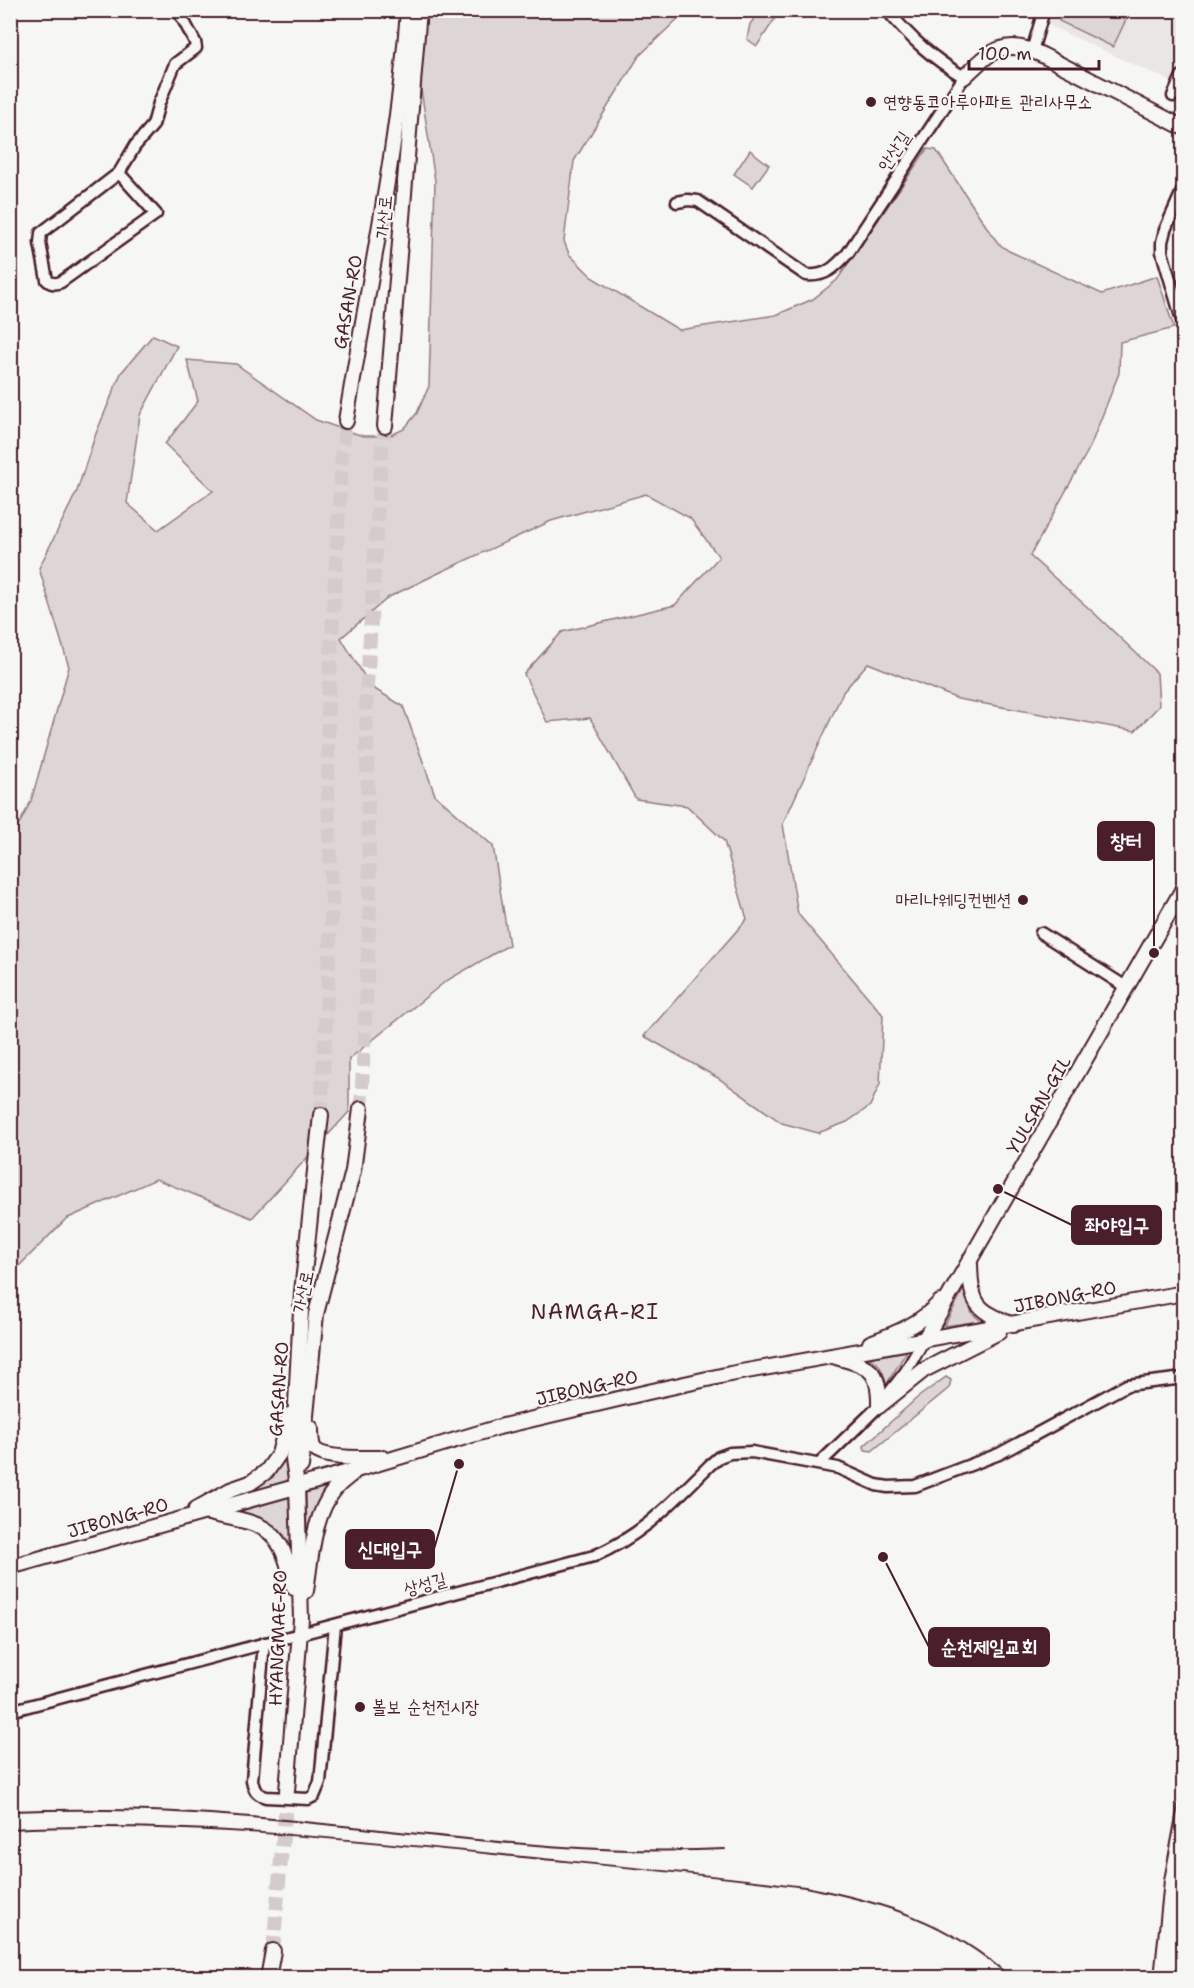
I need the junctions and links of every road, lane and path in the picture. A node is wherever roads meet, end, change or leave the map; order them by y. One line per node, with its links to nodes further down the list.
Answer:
1 (178, 10): 11 (street)
2 (408, 10): 15 (main road, GASAN-RO)
3 (419, 10): 16 (main road, 가산로)
4 (887, 10): 7 (street)
5 (1044, 10): 6 (street)
6 (1032, 51): 7 (main road, 안산길); 10 (main road, 안산길)
7 (964, 77): 13 (street, 안산길)
8 (1184, 77): 9 (street)
9 (1173, 96)
10 (1184, 128)
11 (119, 173): 11 (street)
12 (1184, 187): 14 (street)
13 (676, 202)
14 (1184, 327)
15 (346, 421)
16 (385, 426)
17 (1184, 887): 19 (main road, YULSAN-GIL)
18 (1041, 933): 19 (street)
19 (1126, 987): 22 (main road, YULSAN-GIL)
20 (361, 1109): 27 (main road, 가산로)
21 (321, 1115): 27 (main road, GASAN-RO)
22 (970, 1262): 24 (main road); 25 (main road, YULSAN-GIL); 26 (main road)
23 (1184, 1293): 24 (main road, JIBONG-RO)
24 (1014, 1325): 25 (main road, JIBONG-RO); 29 (main road)
25 (924, 1340): 26 (main road, JIBONG-RO); 29 (street)
26 (832, 1356): 29 (main road); 30 (main road, JIBONG-RO)
27 (305, 1364): 30 (main road); 33 (main road, GASAN-RO); 35 (main road)
28 (1184, 1378): 31 (street, 상성길)
29 (879, 1406): 31 (street)
30 (394, 1459): 32 (main road, JIBONG-RO)
31 (819, 1464): 38 (street, 상성길)
32 (356, 1470): 33 (main road, JIBONG-RO); 37 (main road)
33 (297, 1486): 34 (main road, JIBONG-RO); 37 (main road, HYANGMAE-RO)
34 (204, 1513): 35 (main road, JIBONG-RO); 37 (main road)
35 (174, 1521): 36 (main road, JIBONG-RO)
36 (10, 1567)
37 (301, 1620): 39 (main road, HYANGMAE-RO)
38 (335, 1625): 39 (street, 상성길); 40 (street)
39 (300, 1634): 40 (street, 상성길); 42 (main road, HYANGMAE-RO)
40 (264, 1643): 41 (street, 상성길)
41 (10, 1711)
42 (286, 1791)
43 (273, 1951): 44 (main road)
44 (268, 1977)

